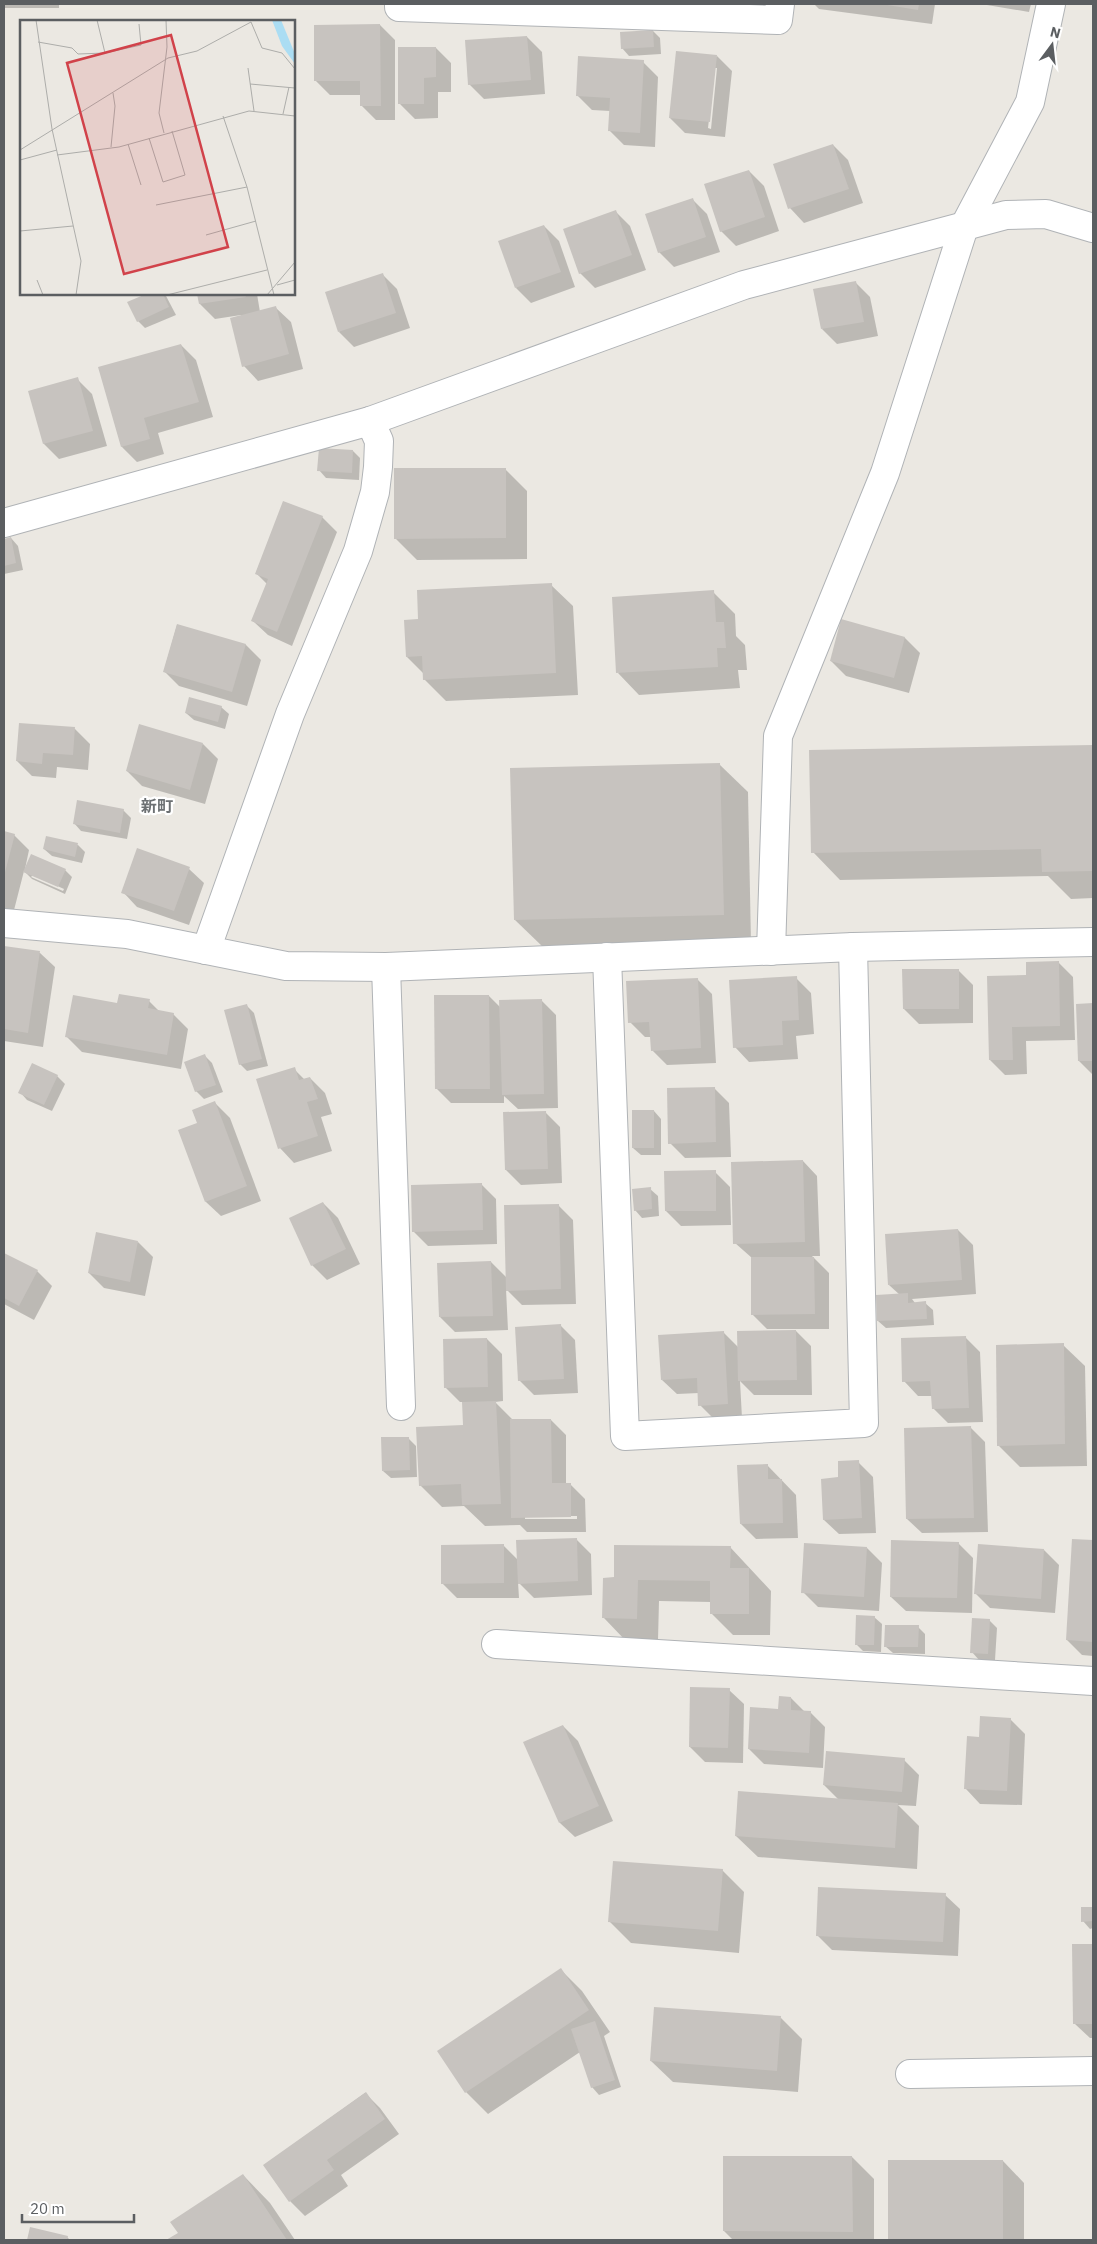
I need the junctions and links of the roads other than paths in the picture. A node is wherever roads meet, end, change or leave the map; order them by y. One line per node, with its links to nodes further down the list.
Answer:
1 (780, 4): 3 (street)
2 (1051, 4): 4 (street)
3 (393, 5)
4 (964, 227): 5 (street); 6 (street); 12 (street)
5 (1093, 228)
6 (370, 421): 7 (street); 11 (street)
7 (4, 523)
8 (4, 923): 11 (street)
9 (1093, 942): 10 (street)
10 (853, 947): 12 (street); 13 (street)
11 (206, 950): 14 (street)
12 (771, 951): 13 (street)
13 (607, 957): 14 (street)
14 (386, 967): 15 (street)
15 (401, 1406)
16 (496, 1644): 17 (street)
17 (1093, 1681)
18 (1093, 2071): 19 (street)
19 (910, 2074)

